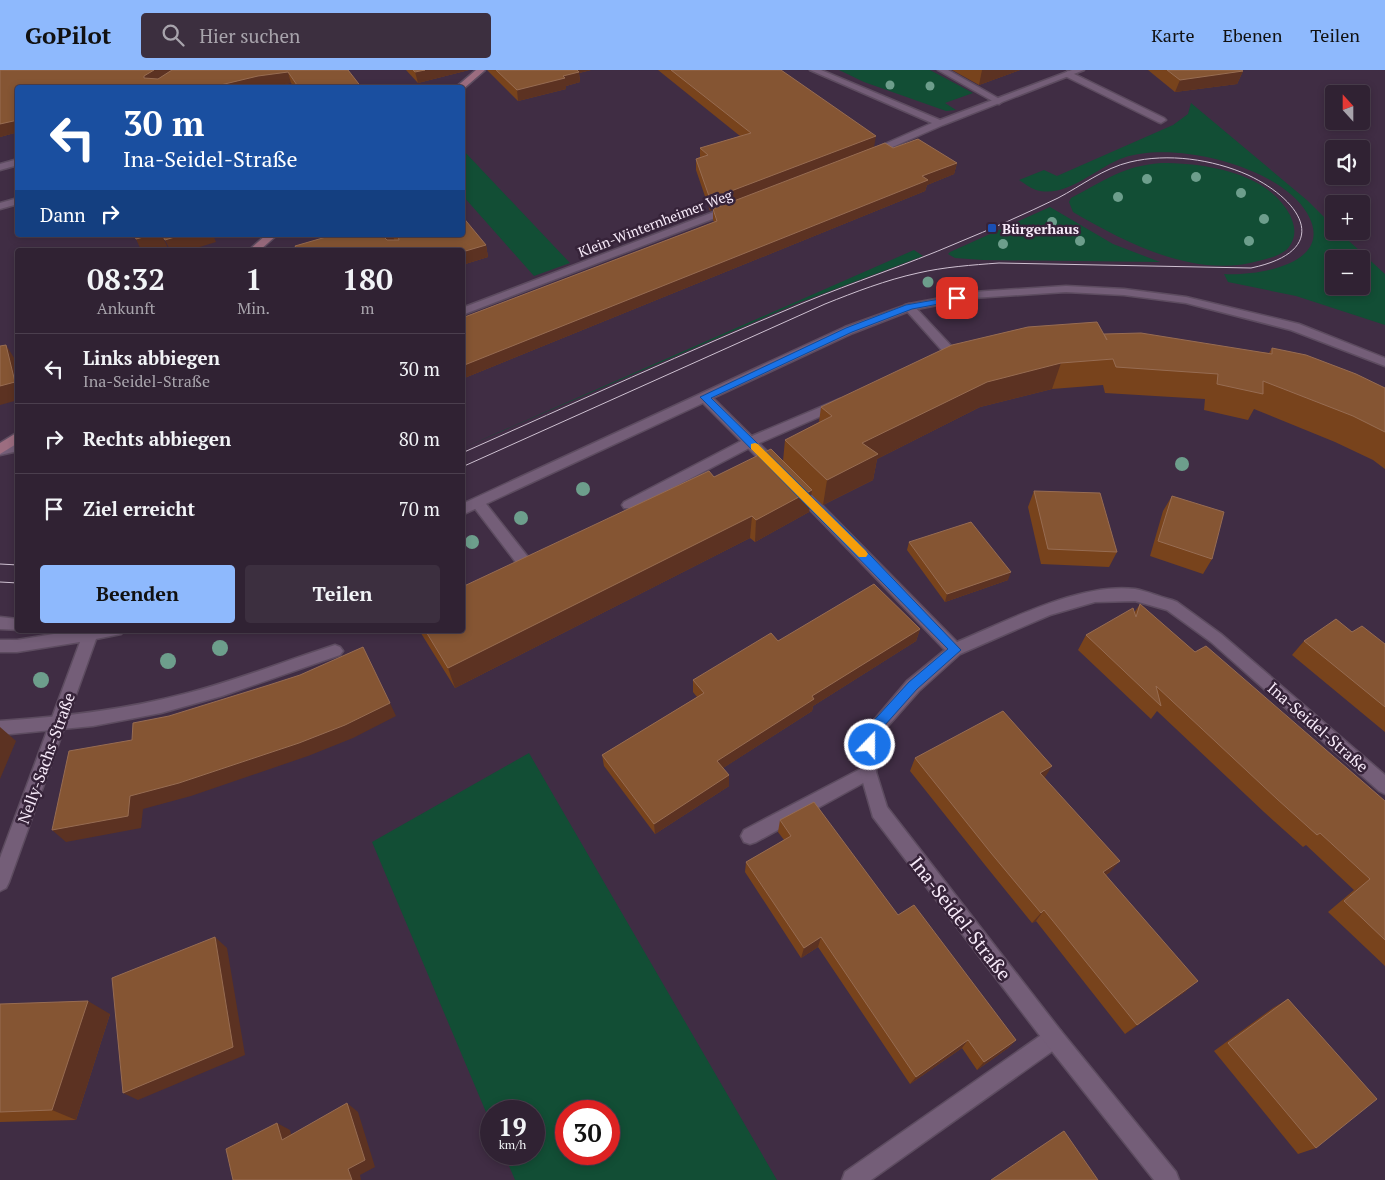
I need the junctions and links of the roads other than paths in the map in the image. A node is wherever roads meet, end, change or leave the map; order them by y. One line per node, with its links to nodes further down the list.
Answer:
1 (481, 70): 6 (street)
2 (814, 70): 9 (street)
3 (942, 70): 7 (street)
4 (1080, 70): 5 (street)
5 (1068, 74): 7 (street); 8 (street)
6 (463, 85)
7 (1000, 101): 9 (street)
8 (1161, 120)
9 (940, 123): 10 (street)
10 (859, 158)
11 (15, 163): 12 (street)
12 (0, 167)
13 (15, 202): 15 (street)
14 (739, 205): 19 (street, Klein-Winternheimer Weg)
15 (0, 206)
16 (270, 237): 17 (street)
17 (256, 248)
18 (910, 307): 20 (street); 21 (street); 23 (street)
19 (465, 309)
20 (951, 353)
21 (1385, 362)
22 (855, 396): 25 (street)
23 (704, 397): 25 (street); 28 (street)
24 (15, 438): 27 (street)
25 (750, 442): 29 (street); 38 (street)
26 (15, 447): 27 (street)
27 (0, 451)
28 (478, 503): 30 (street); 31 (street)
29 (629, 505)
30 (465, 509)
31 (523, 562)
32 (0, 623): 33 (street)
33 (15, 625)
34 (84, 633): 36 (street)
35 (97, 633): 36 (street)
36 (91, 634): 37 (street); 40 (street, Nelly-Sachs-Straße)
37 (0, 646)
38 (955, 650): 42 (street, Ina-Seidel-Straße); 43 (street, Ina-Seidel-Straße)
39 (335, 651): 40 (street)
40 (58, 725): 41 (street); 45 (street, Nelly-Sachs-Straße)
41 (0, 728)
42 (868, 772): 44 (street); 46 (street, Ina-Seidel-Straße)
43 (1385, 786)
44 (750, 836)
45 (0, 882)
46 (1054, 1038): 47 (street); 48 (street, Ina-Seidel-Straße)
47 (853, 1180)
48 (1168, 1180)

